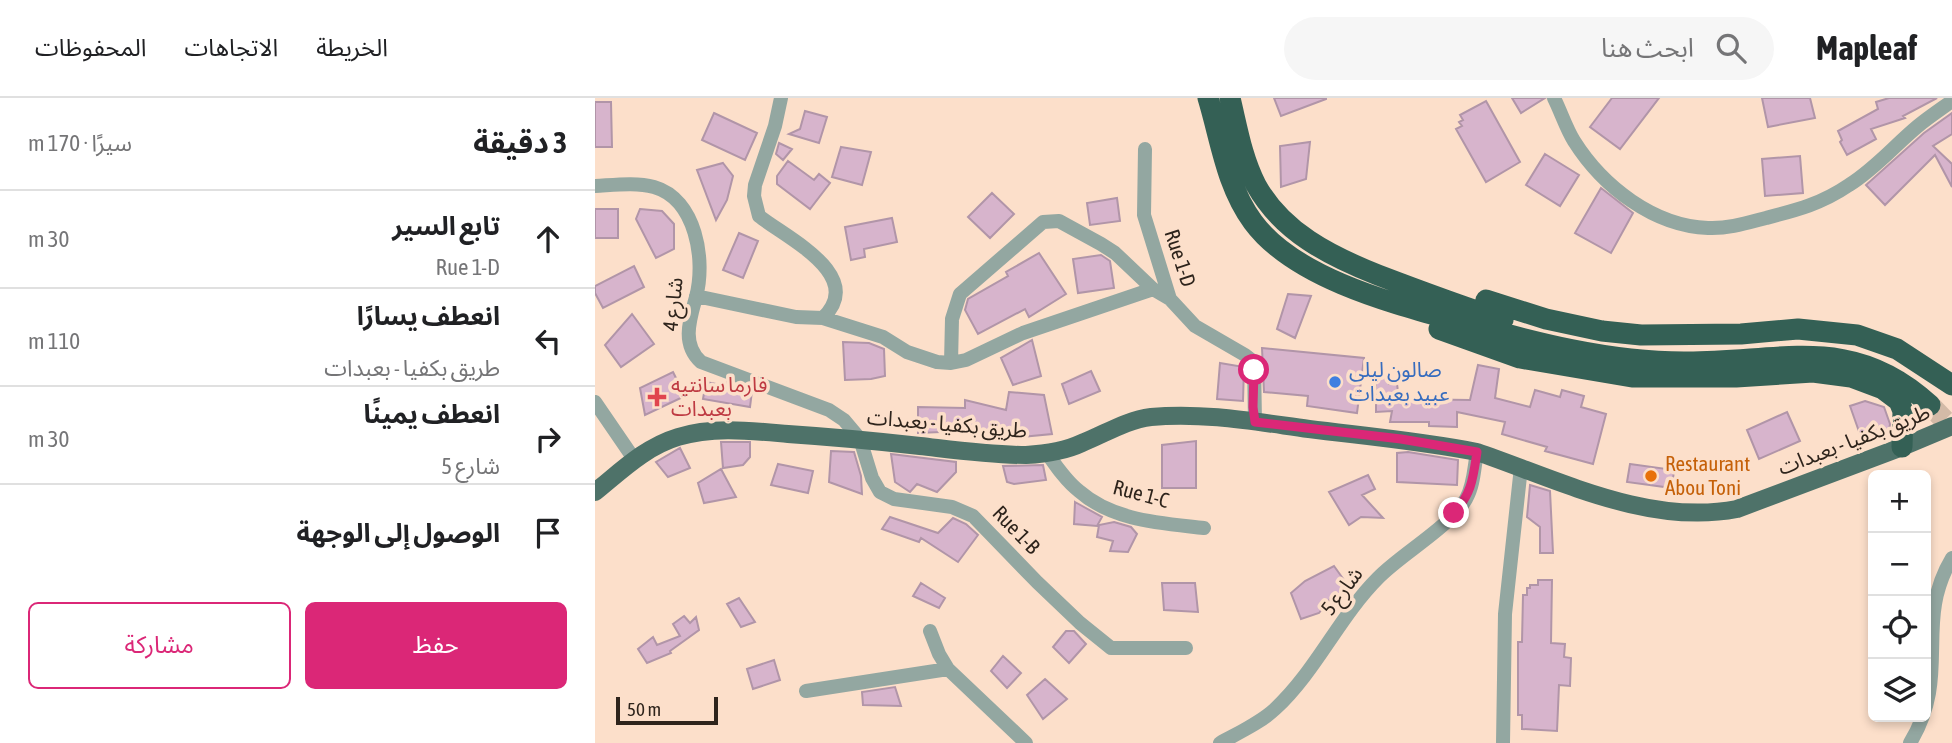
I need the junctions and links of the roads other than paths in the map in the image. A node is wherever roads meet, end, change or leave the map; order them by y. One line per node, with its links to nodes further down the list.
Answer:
1 (781, 98): 12 (street)
2 (1208, 98): 11 (highway)
3 (1230, 98): 14 (highway)
4 (1554, 98): 5 (street)
5 (1952, 101)
6 (1145, 149): 10 (street, Rue 1-D)
7 (595, 186): 9 (street, شارع 4)
8 (1153, 289): 10 (street); 13 (street); 13 (street)
9 (697, 296): 12 (street); 18 (street, شارع 4)
10 (1170, 299): 16 (street, Rue 1-D)
11 (1391, 303): 14 (highway); 19 (highway)
12 (823, 318): 13 (street)
13 (951, 363)
14 (1941, 395)
15 (595, 402): 22 (street)
16 (1255, 422): 20 (main road, طريق بكفيا - بعبدات); 21 (main road, طريق بكفيا - بعبدات)
17 (1952, 426): 19 (main road, طريق بكفيا - بعبدات)
18 (860, 439): 21 (main road, طريق بكفيا - بعبدات); 22 (main road, طريق بكفيا - بعبدات); 28 (street, Rue 1-B)
19 (1902, 447): 23 (main road, طريق بكفيا - بعبدات)
20 (1477, 452): 23 (main road, طريق بكفيا - بعبدات); 34 (street, شارع 5)
21 (1047, 453): 25 (street, Rue 1-C)
22 (634, 459): 24 (main road, طريق بكفيا - بعبدات)
23 (1521, 467): 35 (street)
24 (595, 492)
25 (1204, 528)
26 (1952, 558): 29 (street)
27 (930, 631): 30 (street)
28 (1186, 648)
29 (1946, 659)
30 (949, 669): 31 (street); 33 (street)
31 (806, 691)
32 (1945, 691): 36 (street)
33 (1026, 743)
34 (1220, 743)
35 (1503, 743)
36 (1910, 743)

